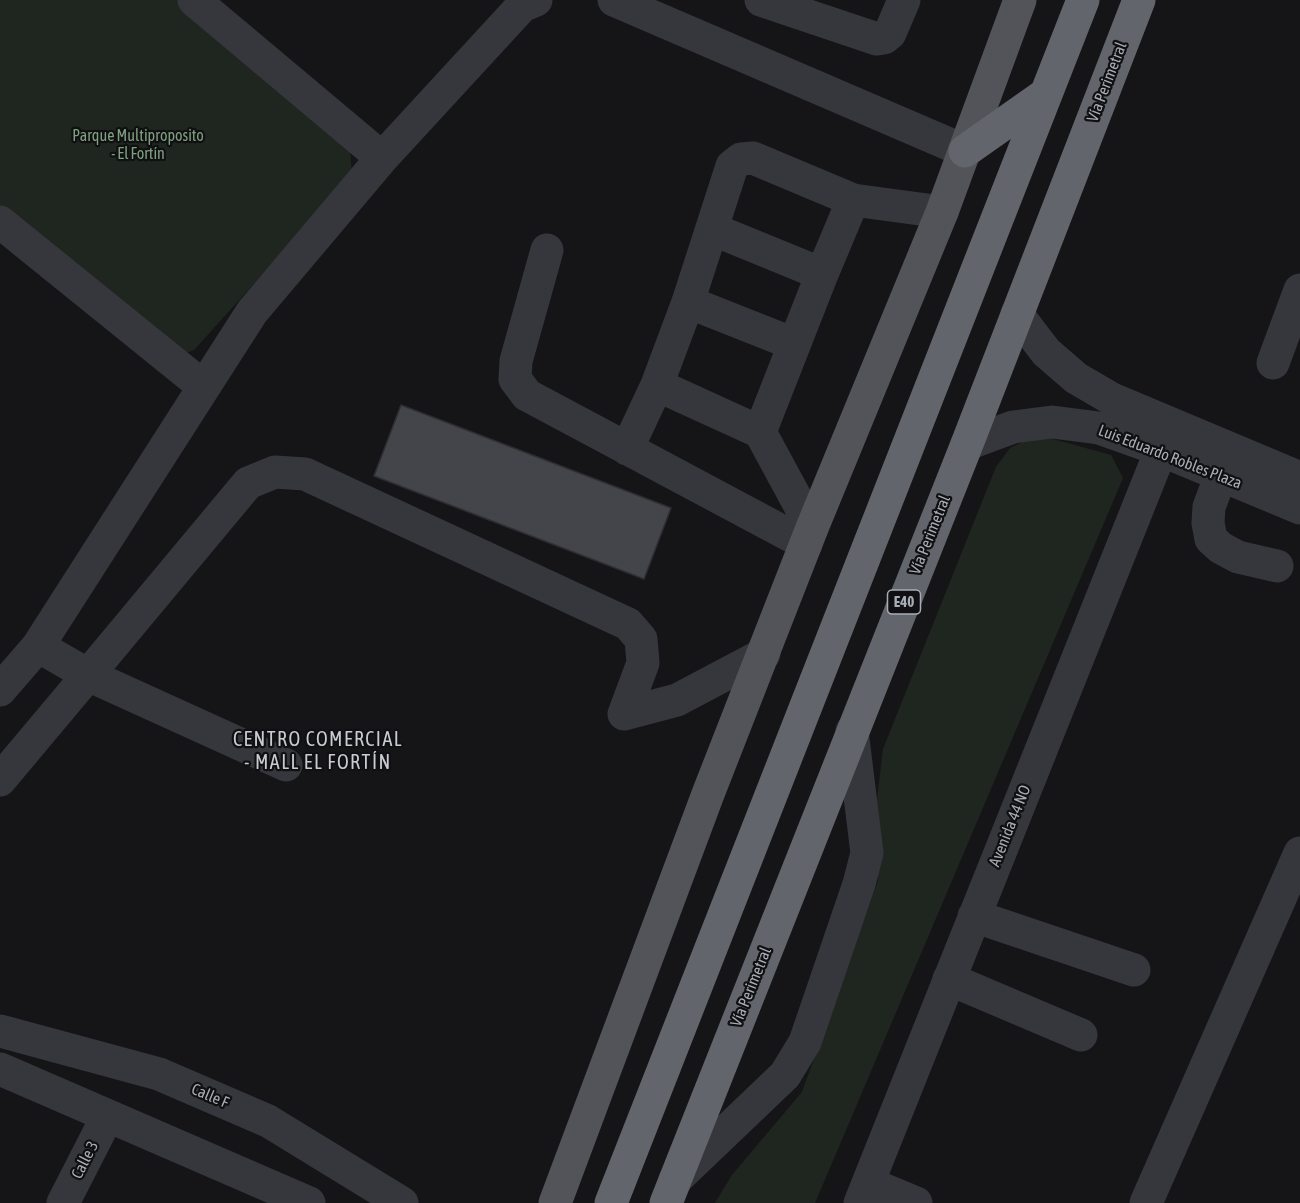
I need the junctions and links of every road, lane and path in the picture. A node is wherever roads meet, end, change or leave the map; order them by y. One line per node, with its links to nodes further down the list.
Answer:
1 (194, 0): 12 (street)
2 (536, 0): 12 (street)
3 (614, 0): 11 (street)
4 (761, 0): 9 (street)
5 (904, 0): 9 (street)
6 (1020, 0): 11 (main road)
7 (1083, 0): 10 (highway)
8 (1137, 9): 21 (highway, Vía Perimetral / E40)
9 (826, 11)
10 (1046, 94): 11 (highway); 56 (highway)
11 (965, 151): 14 (main road)
12 (382, 158): 25 (street)
13 (853, 200): 14 (street); 16 (street); 18 (street)
14 (942, 212): 33 (main road)
15 (0, 222): 25 (street)
16 (712, 229): 18 (street); 20 (street)
17 (547, 250): 28 (street)
18 (822, 274): 22 (street)
19 (1300, 290): 23 (street)
20 (687, 302): 22 (street); 24 (street)
21 (1017, 314): 27 (highway, Vía Perimetral / E40); 31 (street, Luis Eduardo Robles Plaza)
22 (794, 344): 26 (street)
23 (1273, 363)
24 (657, 385): 26 (street); 28 (street)
25 (204, 387): 35 (street)
26 (760, 432): 33 (street)
27 (967, 444): 29 (street, Luis Eduardo Robles Plaza); 39 (highway, Vía Perimetral / E40)
28 (627, 449): 33 (street)
29 (1161, 450): 30 (street, Luis Eduardo Robles Plaza); 43 (street, Avenida 44 NO)
30 (1221, 475): 32 (street, Luis Eduardo Robles Plaza); 34 (street)
31 (1300, 478)
32 (1300, 508)
33 (809, 536): 36 (main road)
34 (1277, 566)
35 (38, 646): 37 (street); 38 (street)
36 (764, 654): 37 (street); 55 (main road)
37 (88, 675): 40 (street); 41 (street)
38 (0, 690)
39 (852, 731): 50 (highway, Vía Perimetral / E40); 50 (street)
40 (286, 765)
41 (0, 780)
42 (1300, 853): 58 (street)
43 (974, 916): 44 (street); 45 (street, Avenida 44 NO)
44 (1134, 970)
45 (949, 978): 47 (street); 51 (street, Avenida 44 NO)
46 (0, 1031): 54 (street, Calle F)
47 (1081, 1035)
48 (0, 1070): 49 (street)
49 (107, 1117): 52 (street, Calle 3); 53 (street)
50 (670, 1191)
51 (864, 1193): 57 (street)
52 (63, 1203)
53 (309, 1203)
54 (402, 1203)
55 (555, 1203)
56 (611, 1203)
57 (916, 1203)
58 (1146, 1203)

